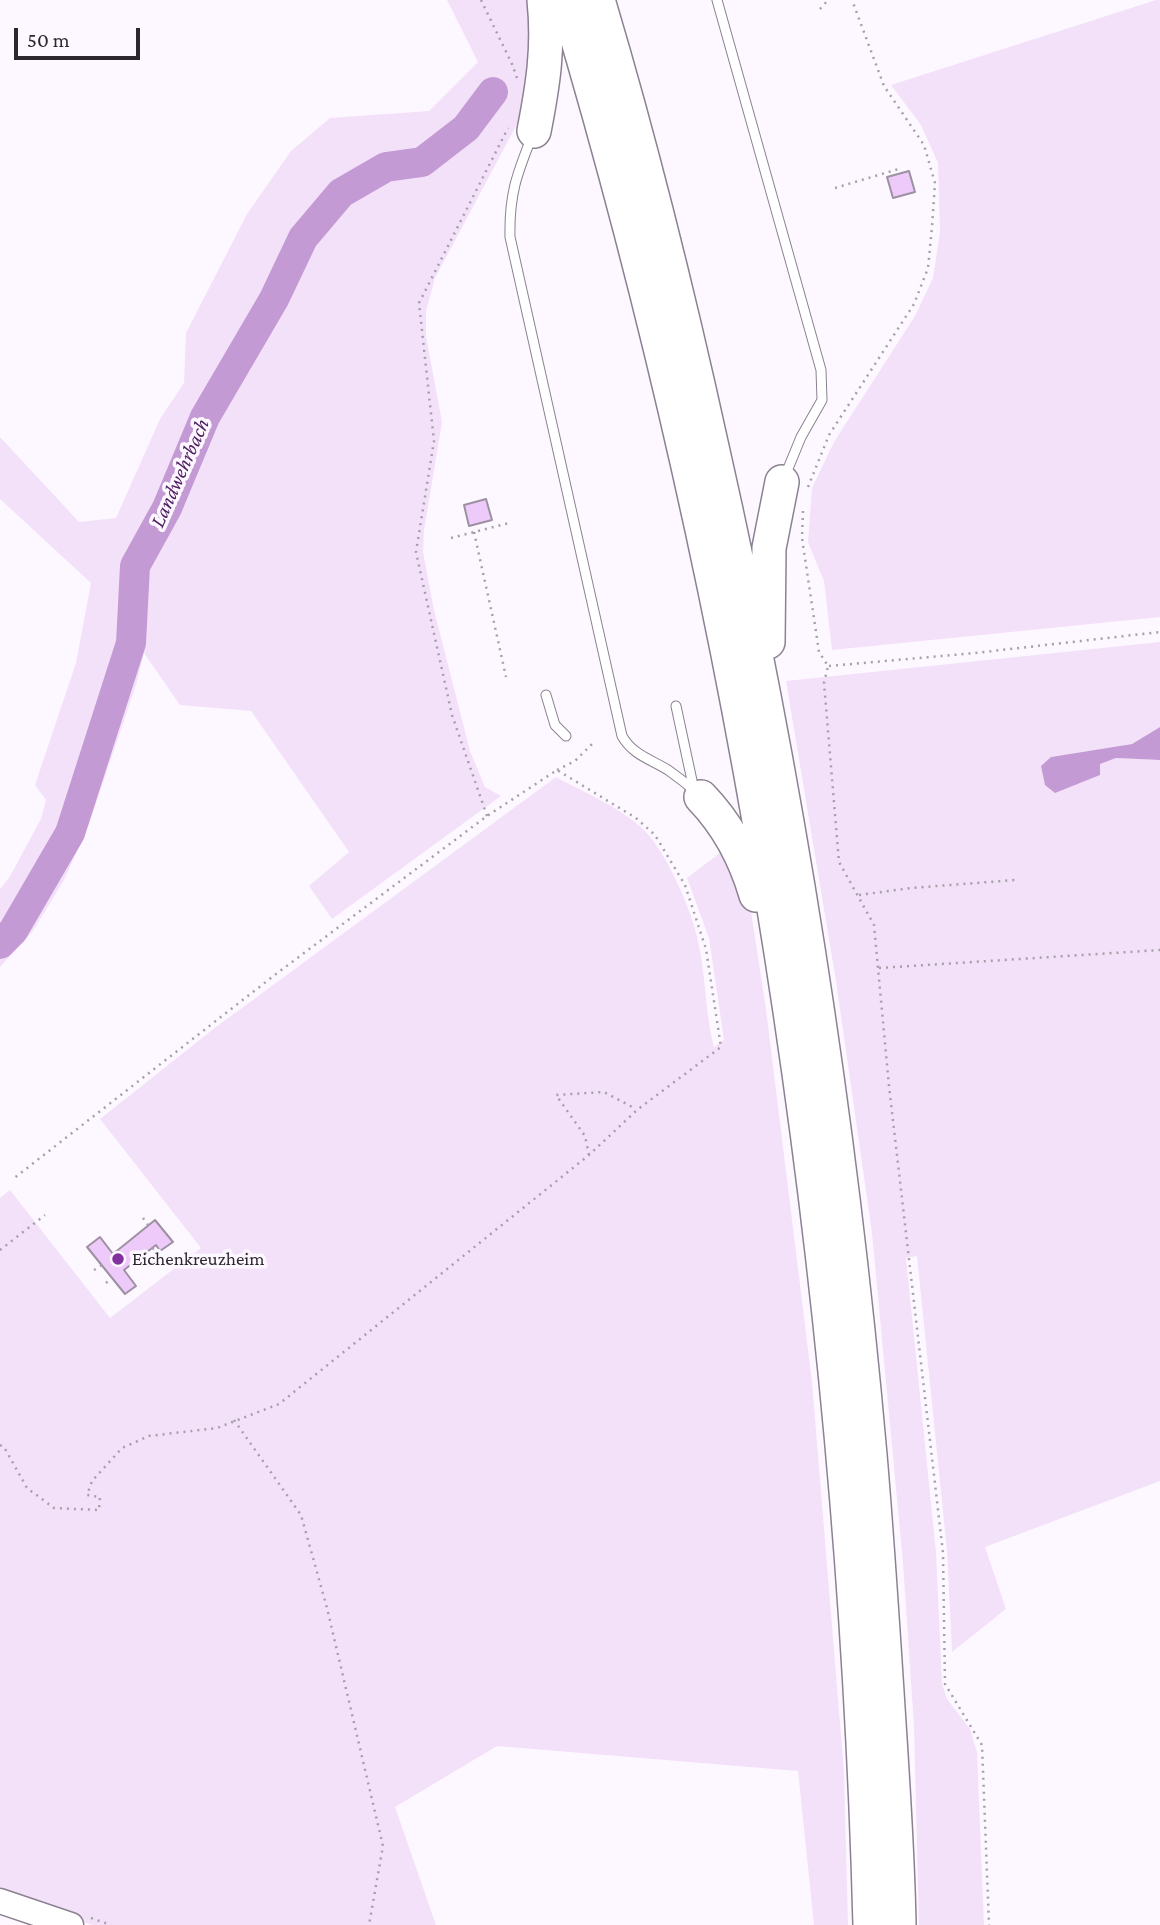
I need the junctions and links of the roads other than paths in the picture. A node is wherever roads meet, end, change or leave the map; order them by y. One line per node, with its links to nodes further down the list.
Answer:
1 (544, 0): 5 (highway)
2 (566, 0): 12 (highway)
3 (598, 0): 9 (highway)
4 (717, 0): 6 (lane)
5 (521, 130): 11 (lane)
6 (795, 486): 9 (highway)
7 (546, 695): 10 (lane)
8 (676, 706): 11 (lane)
9 (769, 721): 16 (highway)
10 (566, 736)
11 (698, 794): 12 (highway)
12 (788, 1008): 15 (highway)
13 (0, 1901): 14 (main road)
14 (71, 1925)
15 (870, 1925)
16 (899, 1925)

